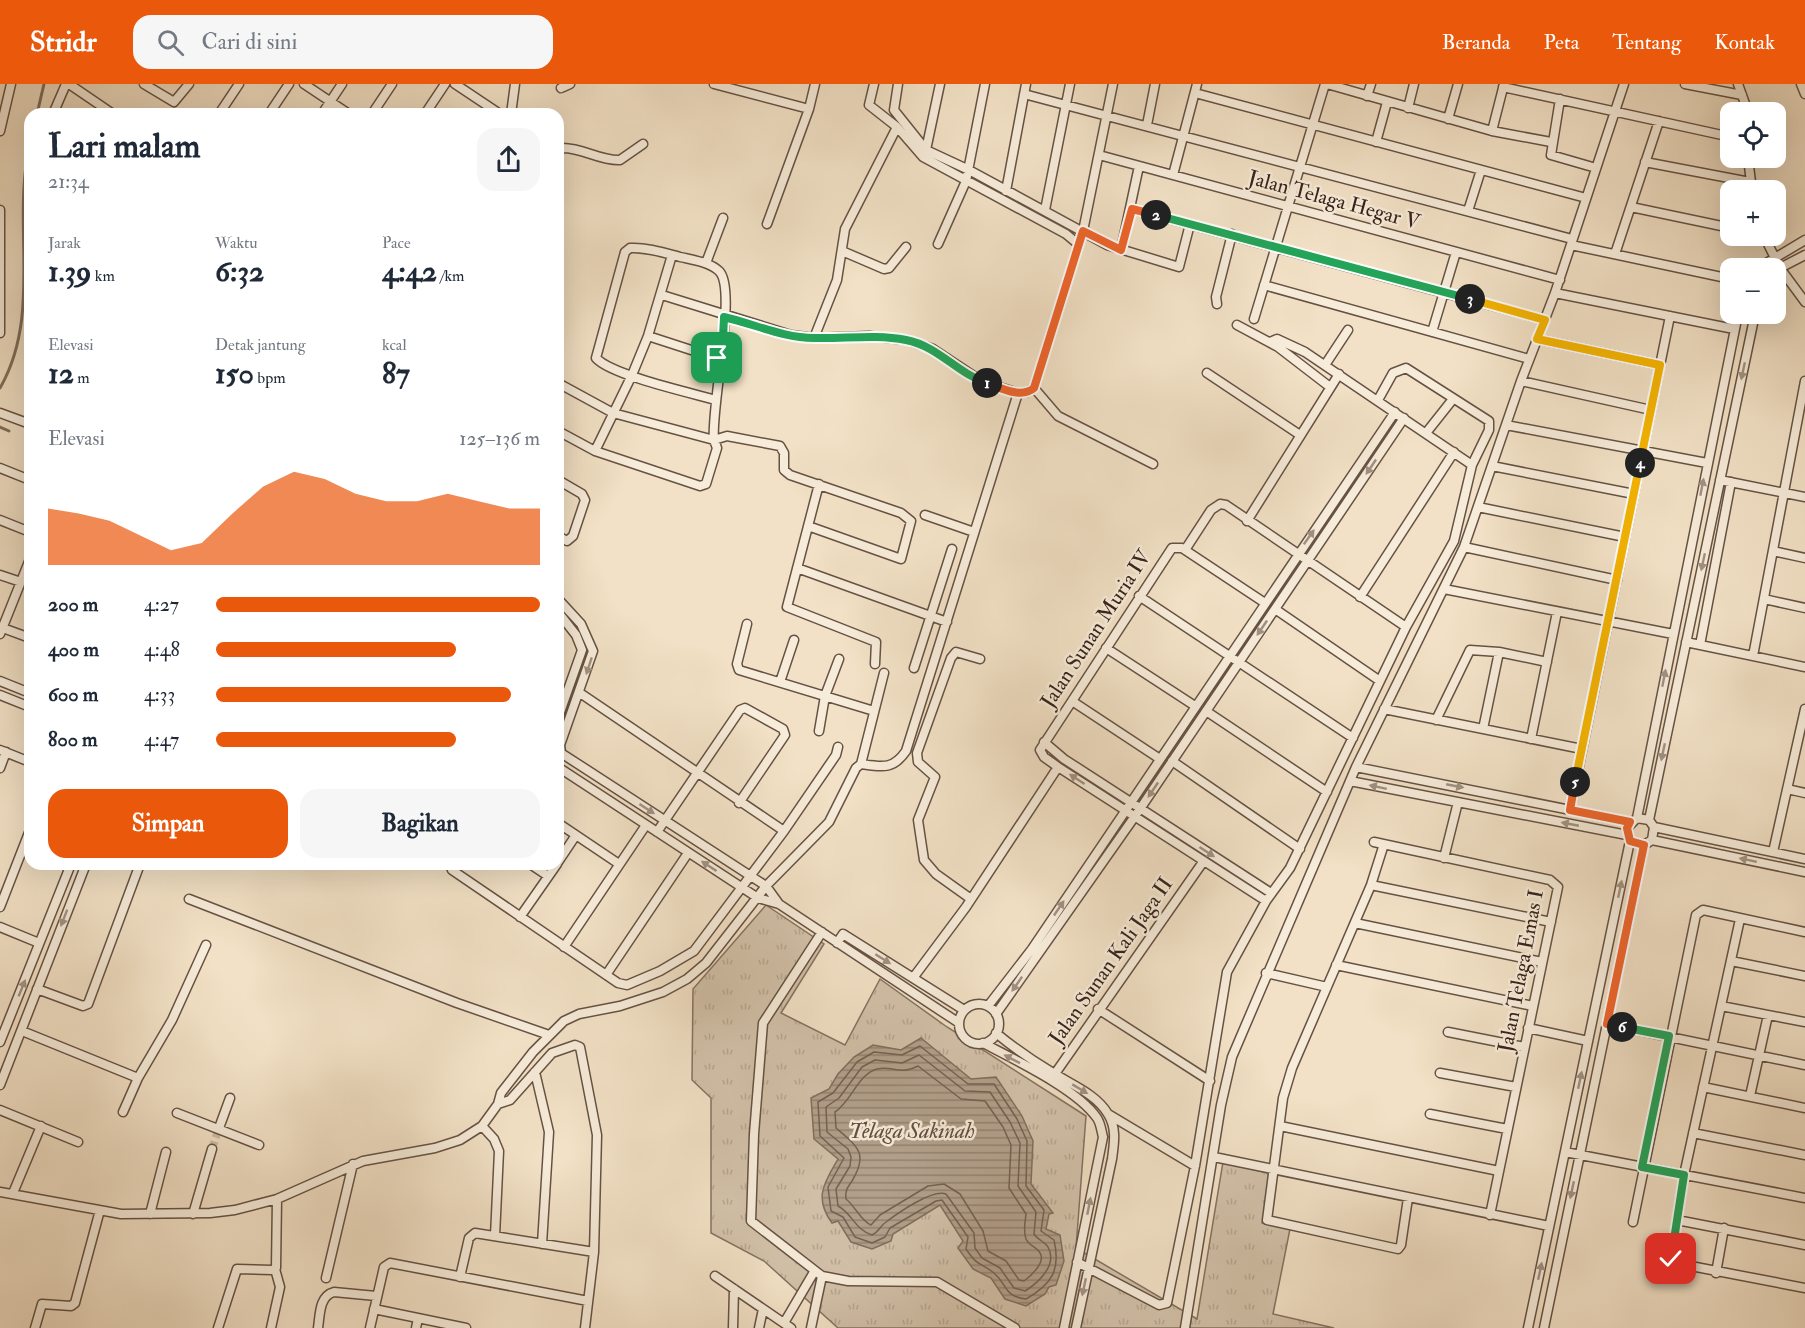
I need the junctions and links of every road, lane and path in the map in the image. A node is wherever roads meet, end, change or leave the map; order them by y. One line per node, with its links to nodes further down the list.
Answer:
1 (12, 84): 42 (street)
2 (67, 84): 43 (street); 44 (street)
3 (144, 84): 4 (street)
4 (189, 84)
5 (239, 84): 45 (street)
6 (289, 84): 46 (street)
7 (304, 84): 38 (street)
8 (342, 84): 38 (street)
9 (392, 84): 49 (street)
10 (445, 84): 50 (street)
11 (455, 84): 51 (street)
12 (515, 84): 52 (street)
13 (714, 84): 54 (street)
14 (815, 84): 54 (street)
15 (874, 84): 61 (street)
16 (898, 84): 70 (street)
17 (940, 84): 70 (street)
18 (985, 84): 76 (street)
19 (1026, 84): 33 (street)
20 (1070, 84): 41 (street)
21 (1113, 84): 56 (street)
22 (1155, 84): 60 (street)
23 (1326, 84): 36 (street); 59 (street)
24 (1371, 84): 36 (street)
25 (1414, 84): 53 (street)
26 (1458, 84): 57 (street)
27 (1685, 84): 35 (street)
28 (1738, 84): 35 (street)
29 (1801, 84): 34 (street)
30 (1621, 85): 55 (street)
31 (1504, 86): 37 (street); 63 (street)
32 (1196, 89): 59 (street); 64 (street)
33 (1024, 94): 41 (street); 81 (street)
34 (1805, 94)
35 (1742, 95): 40 (street)
36 (1368, 96): 39 (street)
37 (1560, 99): 55 (street); 67 (street)
38 (330, 102): 47 (street); 48 (street)
39 (1387, 102): 53 (street); 66 (street)
40 (1744, 102)
41 (1067, 105): 56 (street); 87 (street)
42 (4, 106): 62 (street)
43 (55, 108)
44 (104, 108)
45 (223, 108)
46 (273, 108)
47 (326, 108)
48 (340, 108)
49 (376, 108)
50 (430, 108)
51 (491, 108)
52 (512, 108)
53 (1408, 108): 57 (street)
54 (809, 109): 90 (street)
55 (1616, 112): 58 (street); 75 (street)
56 (1107, 114): 60 (street); 71 (street)
57 (1448, 119): 63 (street)
58 (1659, 121): 65 (street); 72 (street)
59 (1312, 124): 66 (street); 74 (street)
60 (1147, 125): 64 (street)
61 (897, 127): 80 (street); 103 (street)
62 (0, 131)
63 (1492, 131): 67 (street)
64 (1184, 135): 74 (street); 78 (street)
65 (1720, 135)
66 (1376, 142): 77 (street)
67 (1551, 142): 75 (street)
68 (643, 144): 69 (street)
69 (564, 148)
70 (926, 150): 76 (street)
71 (1099, 155): 73 (street, Jalan Telaga Hegar V); 93 (street)
72 (1645, 162): 79 (street); 84 (street)
73 (1139, 166): 78 (street, Jalan Telaga Hegar V); 85 (street)
74 (1299, 166): 83 (street); 88 (street)
75 (1596, 168): 82 (street)
76 (969, 170): 80 (street); 81 (street)
77 (1481, 170): 82 (street); 88 (street)
78 (1173, 175): 83 (street, Jalan Telaga Hegar V)
79 (1724, 180)
80 (966, 181): 97 (street); 98 (street)
81 (1006, 191): 87 (street)
82 (1586, 198): 96 (street)
83 (1288, 206): 99 (street); 104 (street, Jalan Telaga Hegar V)
84 (1631, 207): 92 (street); 106 (street)
85 (1132, 209): 91 (street); 102 (street)
86 (0, 210): 130 (street)
87 (1045, 210): 93 (street)
88 (1468, 211): 96 (street)
89 (723, 218): 109 (street)
90 (767, 224)
91 (1190, 224): 94 (street); 102 (street)
92 (1720, 226)
93 (1083, 231): 98 (street); 102 (street)
94 (1232, 234): 99 (street); 119 (street)
95 (1805, 240): 108 (street)
96 (1572, 242): 106 (street); 113 (street)
97 (938, 244)
98 (1078, 244): 146 (street)
99 (1276, 246): 114 (street); 115 (street)
100 (1769, 246): 108 (street)
101 (906, 247): 103 (street)
102 (1121, 250)
103 (842, 251): 132 (street)
104 (1456, 252): 113 (street, Jalan Telaga Hegar V); 115 (street)
105 (672, 255): 109 (street); 117 (street); 141 (street)
106 (1615, 255): 111 (street)
107 (1805, 255): 110 (street)
108 (1775, 257)
109 (706, 263): 121 (street)
110 (1786, 265)
111 (1720, 277)
112 (1786, 279): 118 (street)
113 (1560, 280): 116 (street)
114 (1263, 285): 122 (street); 129 (street)
115 (1444, 292): 123 (street); 129 (street)
116 (1555, 293): 120 (street); 123 (street)
117 (662, 295): 121 (street); 131 (street)
118 (1805, 302)
119 (1217, 304)
120 (1670, 316): 127 (street); 138 (street)
121 (724, 317): 132 (street); 136 (street)
122 (1254, 319)
123 (1545, 320): 133 (street)
124 (1735, 324): 127 (street)
125 (1753, 324): 171 (street, one-way to 171)
126 (1237, 325): 134 (street)
127 (1734, 329): 165 (street)
128 (1348, 330): 137 (street)
129 (1432, 332): 135 (street)
130 (0, 333)
131 (648, 336): 136 (street); 141 (street)
132 (814, 338): 147 (street)
133 (1537, 339): 135 (street); 138 (street)
134 (1270, 342): 137 (street); 145 (street)
135 (1529, 359): 142 (street)
136 (722, 360): 149 (street)
137 (1325, 365): 140 (street)
138 (1660, 365): 151 (street)
139 (1207, 373): 160 (street)
140 (1339, 374): 145 (street); 150 (street)
141 (632, 375): 149 (street); 154 (street)
142 (1521, 381): 151 (street); 157 (street)
143 (1805, 381): 175 (street)
144 (564, 386): 154 (street)
145 (1330, 387): 160 (street)
146 (1034, 388): 147 (street); 166 (street)
147 (1017, 393): 184 (street)
148 (1453, 399): 150 (street); 158 (street); 167 (street)
149 (716, 400): 161 (street)
150 (1378, 400): 152 (street)
151 (1652, 410): 163 (street)
152 (1395, 412): 155 (street); 191 (street, one-way to 152)
153 (0, 413): 156 (street)
154 (613, 413): 161 (street); 162 (street)
155 (1404, 418): 158 (street); 193 (street, one-way to 193)
156 (24, 422)
157 (1506, 425): 163 (street); 168 (street)
158 (1425, 433): 164 (street)
159 (564, 435): 162 (street)
160 (1300, 435): 181 (street)
161 (714, 441): 162 (street); 174 (street)
162 (595, 451)
163 (1643, 451): 165 (street); 176 (street)
164 (1454, 452): 167 (street); 201 (street)
165 (1707, 463): 216 (street, one-way to 165)
166 (1153, 464)
167 (1472, 465): 213 (street)
168 (1492, 466): 176 (street); 178 (street)
169 (0, 468): 170 (street)
170 (24, 478)
171 (1720, 480): 172 (street); 220 (street, one-way to 220)
172 (1731, 482): 175 (street); 221 (street)
173 (564, 484): 186 (street)
174 (819, 484): 182 (street); 182 (street)
175 (1784, 493): 177 (street); 190 (street)
176 (1634, 494): 185 (street)
177 (1805, 497)
178 (1478, 507): 185 (street); 187 (street)
179 (925, 515): 184 (street)
180 (0, 520): 183 (street)
181 (1247, 521): 189 (street); 191 (street)
182 (808, 526): 194 (street)
183 (24, 530)
184 (974, 532): 210 (street)
185 (1625, 537): 197 (street)
186 (564, 539)
187 (1464, 547): 197 (street); 199 (street)
188 (952, 549): 208 (street)
189 (1185, 550): 200 (street, Jalan Sunan Muria IV); 203 (street)
190 (1773, 551): 192 (street); 202 (street)
191 (1297, 554): 193 (street); 203 (street)
192 (1805, 558)
193 (1307, 561): 201 (street); 206 (street)
194 (797, 568): 208 (street); 230 (street)
195 (24, 574): 198 (street)
196 (0, 575): 198 (street)
197 (1617, 580): 211 (street)
198 (21, 582): 214 (street)
199 (1444, 589): 207 (street); 245 (street)
200 (1139, 596): 222 (street, Jalan Sunan Muria IV); 224 (street)
201 (1360, 597): 213 (street)
202 (1764, 599): 205 (street); 225 (street)
203 (1265, 603): 224 (street)
204 (564, 605): 215 (street)
205 (1805, 608)
206 (1275, 609): 228 (street, one-way to 228); 235 (street)
207 (1557, 612): 211 (street); 229 (street)
208 (929, 615): 210 (street); 232 (street)
209 (564, 620): 217 (street)
210 (947, 621): 263 (street)
211 (1608, 622): 216 (street); 257 (street)
212 (747, 624): 236 (street)
213 (1406, 627): 235 (street)
214 (1, 630): 218 (street)
215 (586, 631): 217 (street); 238 (street, one-way to 238)
216 (1673, 634): 279 (street, one-way to 216)
217 (576, 635): 242 (street)
218 (24, 636)
219 (794, 640): 236 (street)
220 (1686, 642): 221 (street); 281 (street, one-way to 281)
221 (1700, 645): 225 (street)
222 (1106, 648): 241 (street, Jalan Sunan Muria IV); 244 (street)
223 (1499, 652): 229 (street); 249 (street); 250 (street)
224 (1229, 655): 228 (street); 244 (street)
225 (1753, 656): 231 (street)
226 (839, 659): 240 (street)
227 (980, 659): 315 (street)
228 (1239, 662): 248 (street); 253 (street)
229 (1547, 662): 254 (street)
230 (874, 664)
231 (1805, 667)
232 (914, 668)
233 (884, 673): 247 (street)
234 (0, 681): 237 (street)
235 (1380, 681): 253 (street)
236 (780, 682): 240 (street)
237 (24, 691)
238 (580, 693): 252 (street, one-way to 252); 268 (street)
239 (0, 695): 243 (street)
240 (825, 696): 247 (street); 251 (street)
241 (1072, 701): 255 (street, Jalan Sunan Muria IV); 260 (street)
242 (564, 702)
243 (24, 705)
244 (1195, 706): 260 (street)
245 (1384, 709): 249 (street); 265 (street)
246 (1805, 709): 270 (street)
247 (874, 711): 263 (street)
248 (1206, 711): 262 (street); 271 (street)
249 (1436, 720): 250 (street)
250 (1483, 729): 254 (street)
251 (819, 731)
252 (564, 735)
253 (1353, 738): 271 (street)
254 (1532, 739): 257 (street)
255 (1044, 742): 264 (street); 275 (street)
256 (838, 747): 284 (street)
257 (1582, 750): 277 (street)
258 (3, 751): 261 (street); 266 (street)
259 (564, 755): 280 (street, one-way to 280)
260 (1160, 759): 275 (street)
261 (24, 760)
262 (1173, 761): 276 (street, one-way to 276); 292 (street)
263 (861, 764): 310 (street)
264 (1058, 767): 275 (street, one-way to 264); 315 (street)
265 (1356, 767): 269 (street); 277 (street, one-way to 277)
266 (0, 768)
267 (564, 771): 282 (street)
268 (696, 774): 274 (street); 274 (street); 280 (street)
269 (1350, 781): 273 (street, one-way to 269); 332 (street)
270 (1787, 789): 272 (street); 293 (street)
271 (1327, 792): 292 (street)
272 (1805, 793)
273 (1458, 802): 287 (street, one-way to 273); 296 (street)
274 (739, 803): 284 (street)
275 (1128, 806): 276 (street); 278 (street); 338 (street, one-way to 275)
276 (1140, 809): 278 (street); 312 (street, one-way to 312)
277 (1570, 810): 279 (street)
278 (1135, 817): 298 (street); 343 (street, one-way to 343)
279 (1633, 820): 281 (street); 287 (street)
280 (664, 821): 285 (street); 308 (street)
281 (1652, 824): 289 (street); 293 (street)
282 (646, 825): 285 (street); 299 (street)
283 (564, 827): 286 (street)
284 (784, 831): 308 (street)
285 (657, 832): 295 (street)
286 (576, 835): 294 (street); 299 (street)
287 (1628, 838): 289 (street); 354 (street, one-way to 287)
288 (1374, 842): 290 (street, Jalan Telaga Emas I)
289 (1648, 843): 306 (street, one-way to 289); 347 (street)
290 (1384, 844): 296 (street, Jalan Telaga Emas I); 309 (street)
291 (24, 845): 317 (street)
292 (1300, 849): 312 (street)
293 (1773, 852): 297 (street)
294 (564, 853)
295 (688, 853): 311 (street, one-way to 295); 333 (street)
296 (1444, 858): 320 (street, Jalan Telaga Emas I)
297 (1805, 859)
298 (1203, 862): 312 (street); 341 (street, Jalan Sunan Kali Jaga II)
299 (619, 864): 328 (street)
300 (69, 870): 325 (street)
301 (84, 870): 337 (street, one-way to 337)
302 (138, 870): 337 (street)
303 (452, 870): 318 (street)
304 (540, 870): 307 (street)
305 (553, 870): 307 (street)
306 (1805, 872)
307 (549, 876): 318 (street)
308 (750, 876): 310 (street); 311 (street)
309 (1371, 885): 320 (street); 321 (street)
310 (766, 886): 313 (street); 316 (street)
311 (741, 887): 313 (street); 333 (street)
312 (1269, 897): 365 (street)
313 (758, 898): 316 (street); 352 (street)
314 (189, 899): 352 (street)
315 (971, 899): 335 (street)
316 (779, 904): 323 (street)
317 (0, 907)
318 (520, 917): 328 (street)
319 (1740, 920): 324 (street); 329 (street); 353 (street)
320 (1551, 922): 330 (street, Jalan Telaga Emas I)
321 (1355, 923): 330 (street); 331 (street)
322 (0, 927): 325 (street)
323 (822, 932): 326 (street); 420 (street)
324 (1805, 932)
325 (39, 943): 355 (street, one-way to 325)
326 (837, 943): 335 (street, one-way to 335); 346 (street)
327 (206, 945): 363 (street)
328 (564, 946): 333 (street)
329 (1731, 961): 334 (street); 340 (street)
330 (1542, 962): 339 (street, Jalan Telaga Emas I)
331 (1336, 965): 336 (street); 339 (street)
332 (1266, 973): 336 (street); 392 (street)
333 (606, 975)
334 (1805, 976)
335 (913, 978): 342 (street)
336 (1327, 987): 381 (street)
337 (37, 989): 349 (street)
338 (988, 1006): 342 (street); 343 (street)
339 (1533, 1006): 348 (street, Jalan Telaga Emas I)
340 (1721, 1006): 344 (street); 357 (street)
341 (1098, 1009): 364 (street, Jalan Sunan Kali Jaga II); 365 (street)
342 (964, 1010): 346 (street)
343 (996, 1014): 351 (street)
344 (1768, 1015): 345 (street); 359 (street)
345 (1805, 1022)
346 (959, 1023): 356 (street)
347 (1607, 1024): 353 (street); 390 (street)
348 (1528, 1028): 354 (street); 358 (street, Jalan Telaga Emas I)
349 (22, 1031): 363 (street); 366 (street)
350 (1448, 1032): 358 (street)
351 (996, 1033): 356 (street); 364 (street)
352 (549, 1035): 371 (street)
353 (1669, 1036): 357 (street); 395 (street)
354 (1588, 1041): 389 (street, one-way to 354)
355 (0, 1042)
356 (983, 1043): 364 (street, one-way to 356)
357 (1713, 1044): 359 (street); 368 (street)
358 (1524, 1047): 367 (street, Jalan Telaga Emas I)
359 (1759, 1056): 360 (street); 369 (street)
360 (1805, 1065)
361 (535, 1072): 371 (street); 413 (street); 415 (street)
362 (1440, 1073): 367 (street)
363 (138, 1078): 374 (street)
364 (1052, 1078): 376 (street, one-way to 376); 378 (street)
365 (1210, 1081): 394 (street)
366 (0, 1085)
367 (1516, 1087): 383 (street, Jalan Telaga Emas I)
368 (1703, 1087): 369 (street); 384 (street)
369 (1750, 1096): 372 (street)
370 (230, 1098): 382 (street)
371 (498, 1104): 380 (street)
372 (1805, 1108)
373 (0, 1110): 379 (street)
374 (123, 1112)
375 (177, 1113): 382 (street)
376 (1108, 1114): 378 (street); 394 (street); 417 (street)
377 (1430, 1114): 383 (street)
378 (1098, 1119): 416 (street, one-way to 378)
379 (41, 1126): 385 (street); 400 (street)
380 (482, 1126): 393 (street); 412 (street)
381 (1280, 1126): 396 (street); 397 (street)
382 (219, 1128): 386 (street)
383 (1507, 1129): 397 (street, Jalan Telaga Emas I)
384 (1693, 1133): 391 (street); 398 (street)
385 (78, 1142)
386 (259, 1145)
387 (212, 1149): 406 (street)
388 (166, 1152): 405 (street)
389 (1565, 1152): 390 (street); 410 (street)
390 (1580, 1154): 395 (street); 447 (street, one-way to 447)
391 (1805, 1155)
392 (1214, 1157): 396 (street); 445 (street)
393 (353, 1164): 403 (street); 423 (street)
394 (1195, 1166): 417 (street)
395 (1642, 1167): 398 (street); 409 (street)
396 (1273, 1169): 401 (street); 401 (street)
397 (1499, 1171): 407 (street, Jalan Telaga Emas I)
398 (1684, 1175): 402 (street); 408 (street)
399 (0, 1192): 400 (street)
400 (13, 1193): 404 (street)
401 (1408, 1198): 407 (street)
402 (1805, 1198)
403 (277, 1199): 406 (street); 418 (street)
404 (100, 1210): 405 (street); 432 (street)
405 (150, 1214): 406 (street)
406 (193, 1214)
407 (1490, 1215): 410 (street)
408 (1677, 1220): 411 (street); 419 (street)
409 (1633, 1222)
410 (1549, 1226): 446 (street, one-way to 410)
411 (1724, 1228): 414 (street); 419 (street)
412 (495, 1236): 413 (street); 422 (street)
413 (542, 1244): 415 (street)
414 (1805, 1245)
415 (594, 1252): 427 (street)
416 (1077, 1262): 417 (street); 443 (street)
417 (1089, 1267): 444 (street, one-way to 444)
418 (275, 1269): 433 (street); 434 (street)
419 (1716, 1273): 424 (street)
420 (818, 1274): 431 (street); 441 (street); 442 (street)
421 (716, 1276): 425 (street)
422 (460, 1277): 426 (street); 427 (street)
423 (326, 1278)
424 (1805, 1288)
425 (734, 1289): 429 (street); 439 (street)
426 (376, 1296): 428 (street); 435 (street)
427 (588, 1301): 438 (street)
428 (374, 1309): 430 (street); 436 (street)
429 (763, 1309): 431 (street); 440 (street)
430 (417, 1323): 437 (street)
431 (787, 1326)
432 (35, 1328)
433 (218, 1328)
434 (271, 1328)
435 (318, 1328)
436 (370, 1328)
437 (466, 1328)
438 (585, 1328)
439 (734, 1328)
440 (759, 1328)
441 (811, 1328)
442 (1015, 1328)
443 (1064, 1328)
444 (1076, 1328)
445 (1185, 1328)
446 (1528, 1328)
447 (1544, 1328)

